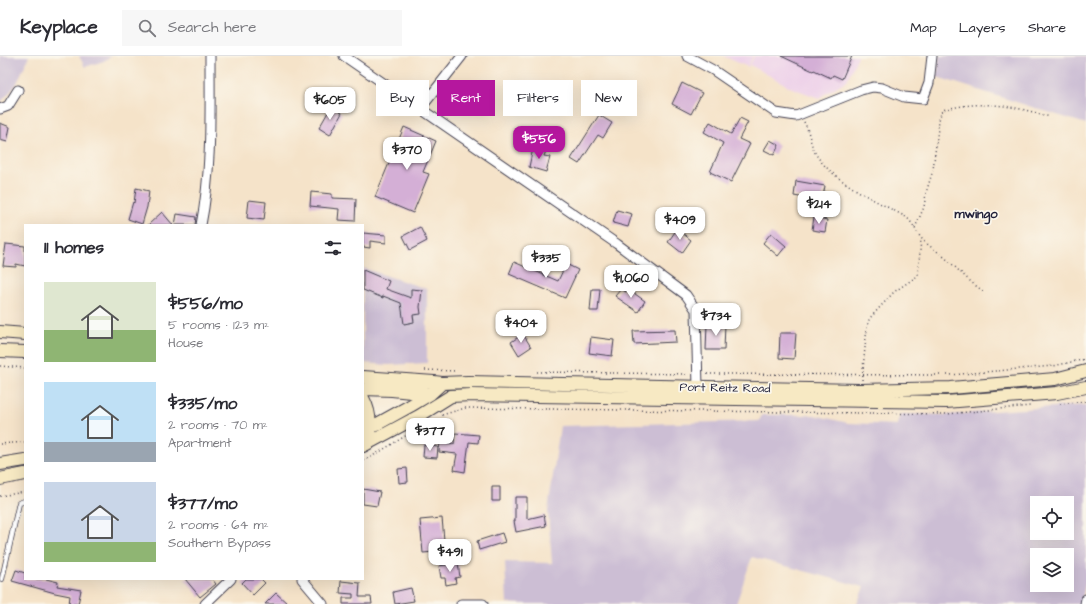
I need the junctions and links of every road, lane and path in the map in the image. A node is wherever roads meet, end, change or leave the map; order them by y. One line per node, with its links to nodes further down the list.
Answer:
1 (210, 56): 13 (street)
2 (344, 56): 6 (street)
3 (462, 56): 8 (street)
4 (687, 56): 11 (street)
5 (932, 56): 11 (street)
6 (380, 80)
7 (18, 90): 9 (street)
8 (429, 98)
9 (0, 109)
10 (429, 114): 28 (street)
11 (796, 116): 14 (path)
12 (1050, 117): 14 (path)
13 (201, 224)
14 (916, 228): 15 (path)
15 (921, 238): 16 (path); 29 (path)
16 (983, 291)
17 (0, 332): 18 (main road)
18 (24, 334)
19 (0, 351): 20 (main road)
20 (24, 352)
21 (1086, 359): 29 (path)
22 (0, 366): 23 (path)
23 (24, 368)
24 (424, 370): 25 (path)
25 (457, 371)
26 (1086, 371): 35 (main road, Port Reitz Road)
27 (534, 372): 28 (path)
28 (697, 374): 29 (path); 32 (street)
29 (863, 375): 35 (path)
30 (364, 377): 31 (main road, Port Reitz Road)
31 (442, 383): 32 (main road, Port Reitz Road); 36 (main road)
32 (698, 387): 35 (main road, Port Reitz Road)
33 (1086, 387): 37 (main road)
34 (364, 389): 36 (main road)
35 (860, 390)
36 (430, 394): 37 (street); 43 (main road)
37 (451, 396): 47 (main road)
38 (364, 401): 43 (main road)
39 (1086, 402): 40 (path)
40 (1055, 404)
41 (1032, 406): 42 (path)
42 (439, 416)
43 (366, 431): 47 (main road)
44 (408, 434): 49 (path)
45 (24, 442): 46 (path)
46 (0, 444)
47 (365, 445)
48 (24, 460): 50 (main road)
49 (364, 460)
50 (0, 464)
51 (24, 474): 52 (main road)
52 (0, 479)
53 (24, 492): 54 (path)
54 (0, 496)
55 (24, 501): 56 (lane)
56 (2, 579)
57 (230, 580): 60 (street)
58 (303, 580): 61 (street)
59 (1086, 599): 64 (street)
60 (205, 604)
61 (323, 604)
62 (460, 604): 63 (street)
63 (483, 604)
64 (1085, 604)

